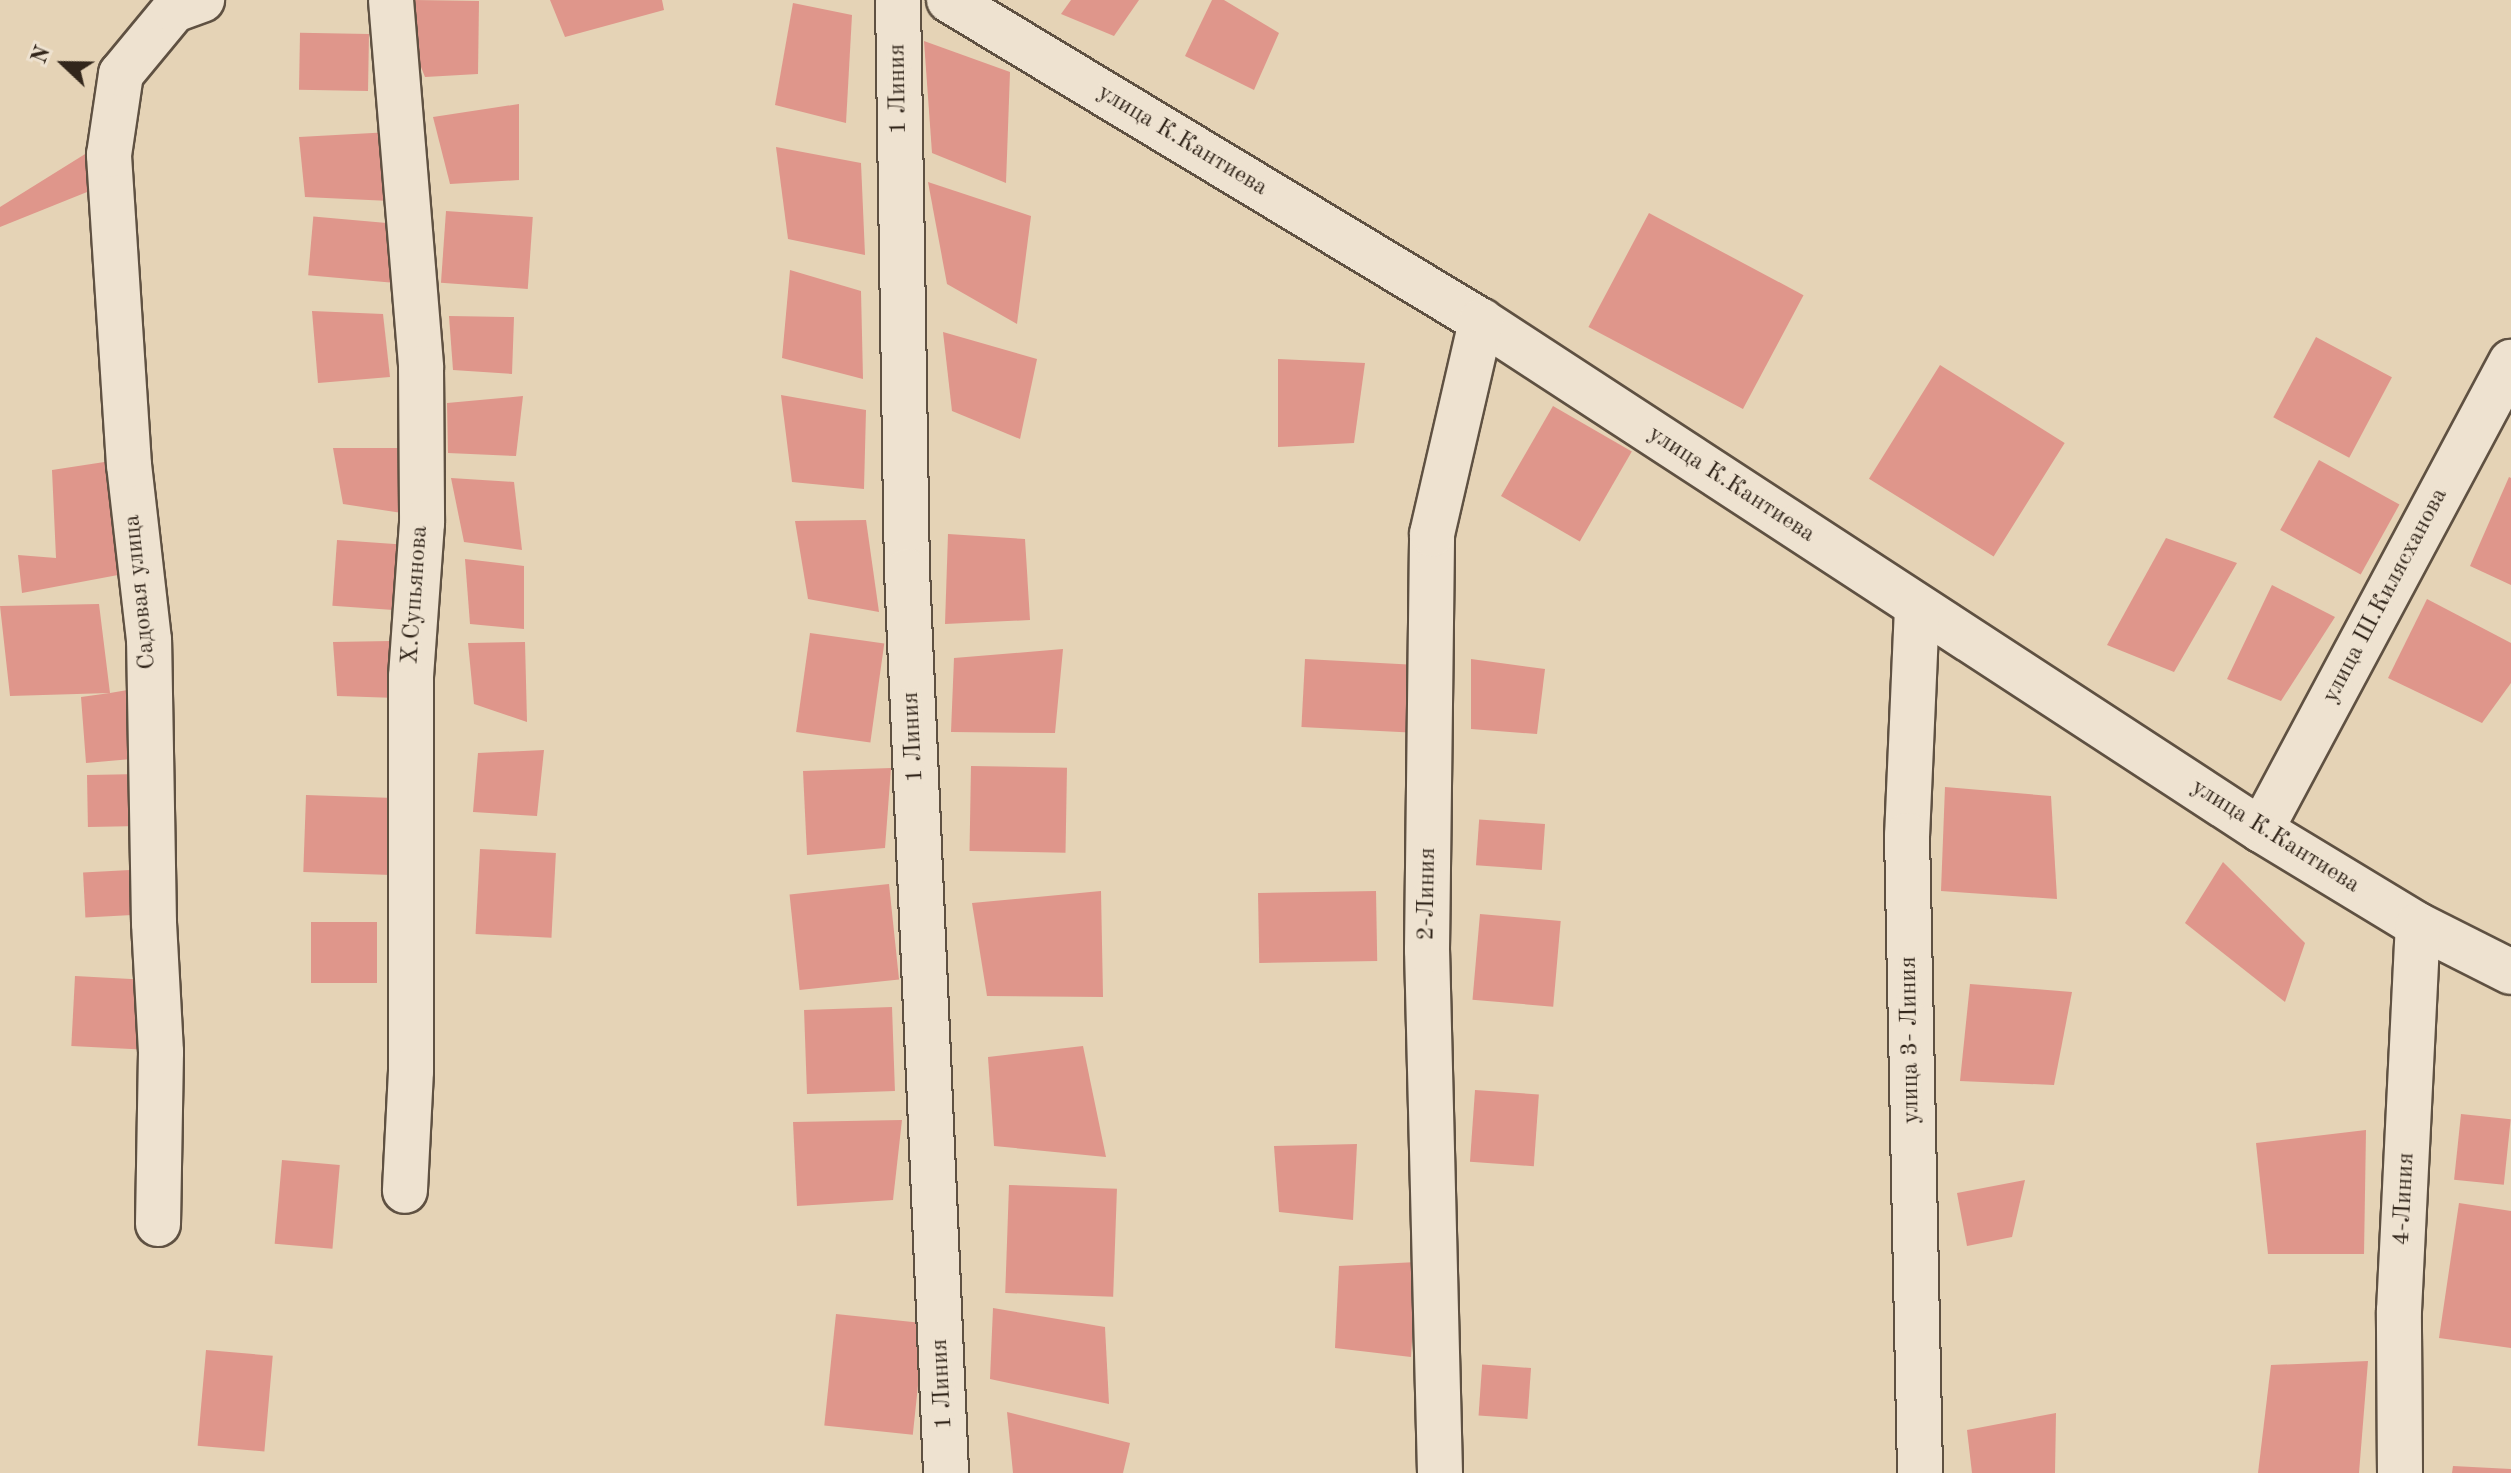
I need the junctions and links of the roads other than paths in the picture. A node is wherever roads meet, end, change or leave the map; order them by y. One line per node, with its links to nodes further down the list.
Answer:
1 (202, 0): 12 (street, Садовая улица)
2 (391, 0): 11 (street, Х.Супьянова)
3 (898, 0): 13 (street, 1 Линия)
4 (949, 0): 5 (street, улица К.Кантиева)
5 (1481, 321): 7 (street, улица К.Кантиева); 14 (street, 2-Линия)
6 (2511, 362): 8 (street, улица Ш.Килясханова)
7 (1917, 608): 8 (street, улица К.Кантиева); 15 (street, улица 3- Линия)
8 (2261, 830): 9 (street, улица К.Кантиева)
9 (2418, 925): 10 (street, улица К.Кантиева); 16 (street, 4-Линия)
10 (2511, 972)
11 (405, 1191)
12 (158, 1224)
13 (946, 1473)
14 (1440, 1473)
15 (1920, 1473)
16 (2400, 1473)

